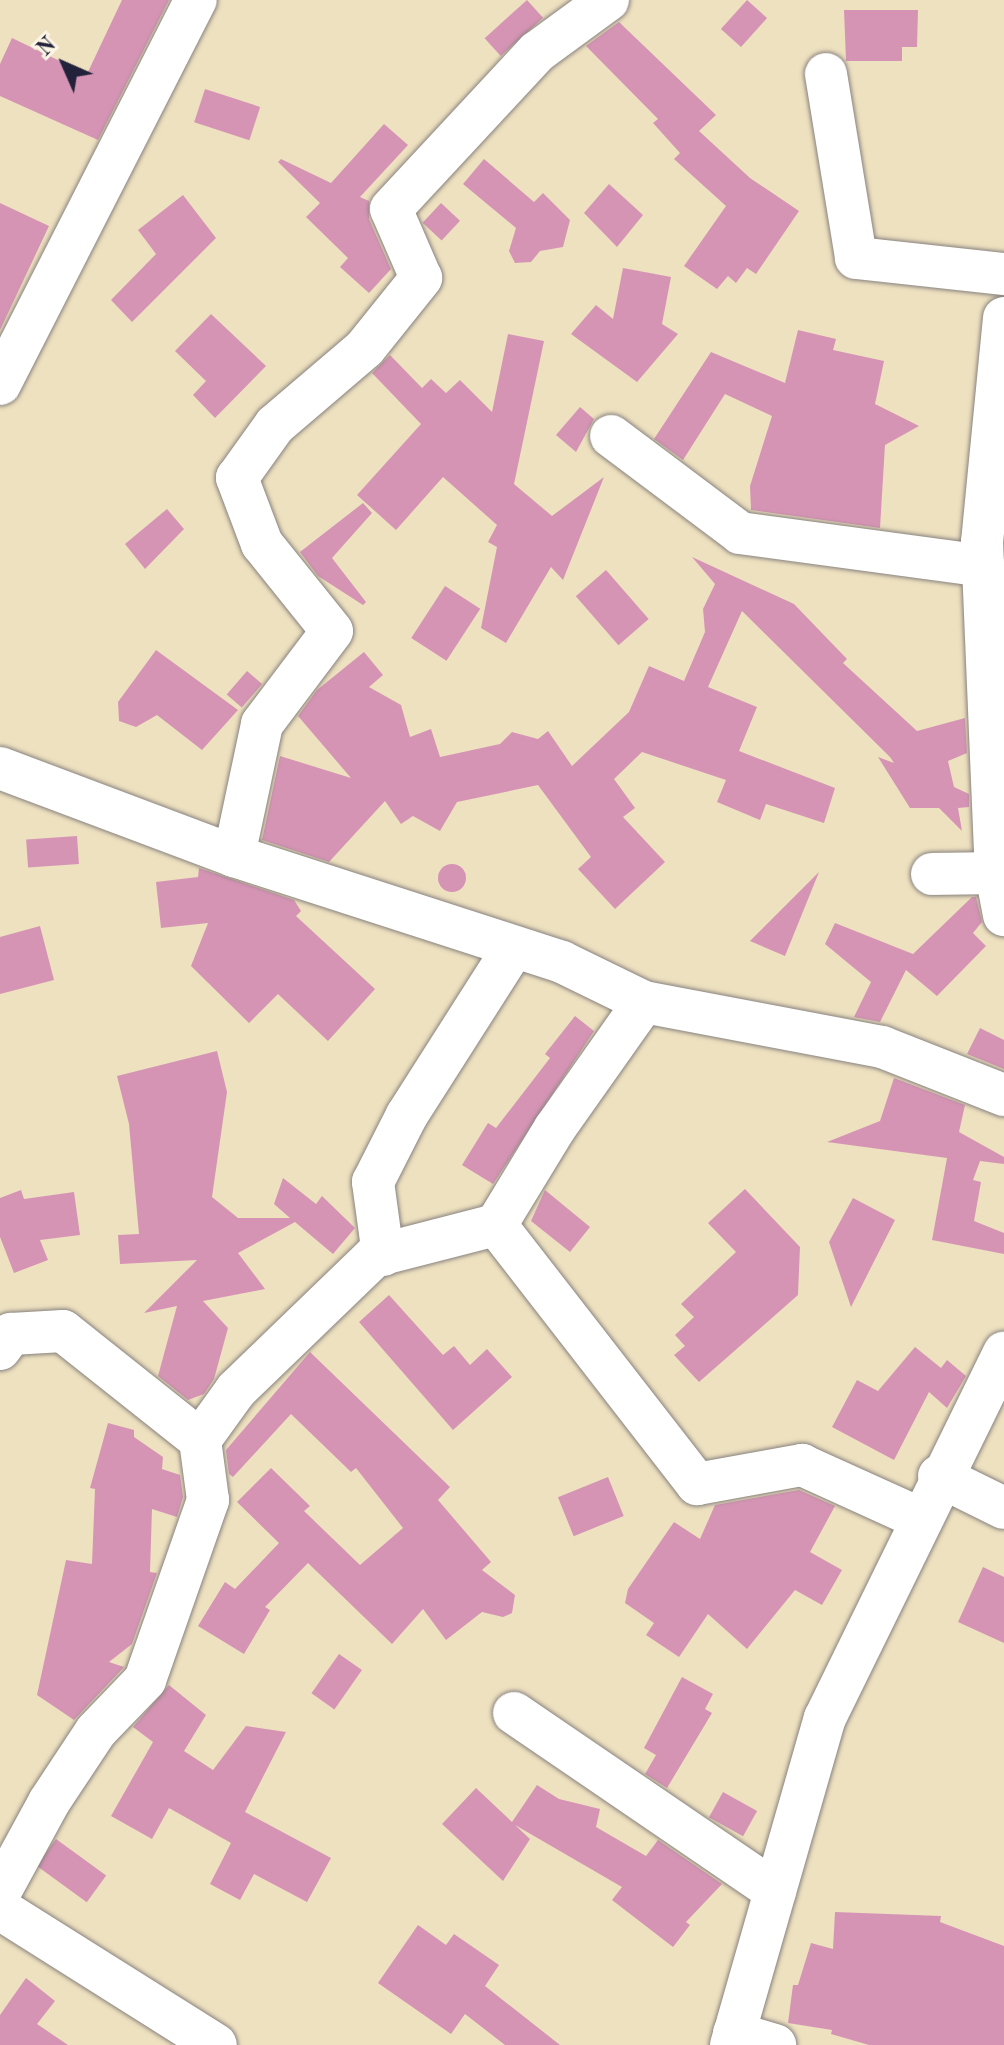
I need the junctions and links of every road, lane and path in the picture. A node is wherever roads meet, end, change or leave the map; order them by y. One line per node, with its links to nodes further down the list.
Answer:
1 (196, 0): 6 (street)
2 (608, 0): 10 (street)
3 (826, 74): 4 (street)
4 (1004, 274)
5 (1004, 318): 8 (street)
6 (0, 384)
7 (611, 436): 8 (street)
8 (984, 566): 11 (street)
9 (0, 768): 10 (street)
10 (234, 856): 14 (street)
11 (996, 873): 12 (street); 13 (street)
12 (932, 874)
13 (1004, 915)
14 (514, 947): 15 (street); 18 (street)
15 (644, 1002): 16 (street); 17 (street)
16 (1004, 1095)
17 (496, 1225): 18 (street); 24 (street)
18 (383, 1255): 21 (street)
19 (0, 1349): 21 (street)
20 (1004, 1353): 22 (street)
21 (200, 1440): 27 (street)
22 (939, 1476): 23 (street); 24 (street)
23 (1004, 1508)
24 (919, 1518): 26 (street)
25 (514, 1713): 26 (street)
26 (775, 1891): 29 (street)
27 (0, 1892)
28 (0, 1909): 30 (street)
29 (733, 2039): 31 (street)
30 (216, 2045)
31 (775, 2045)

